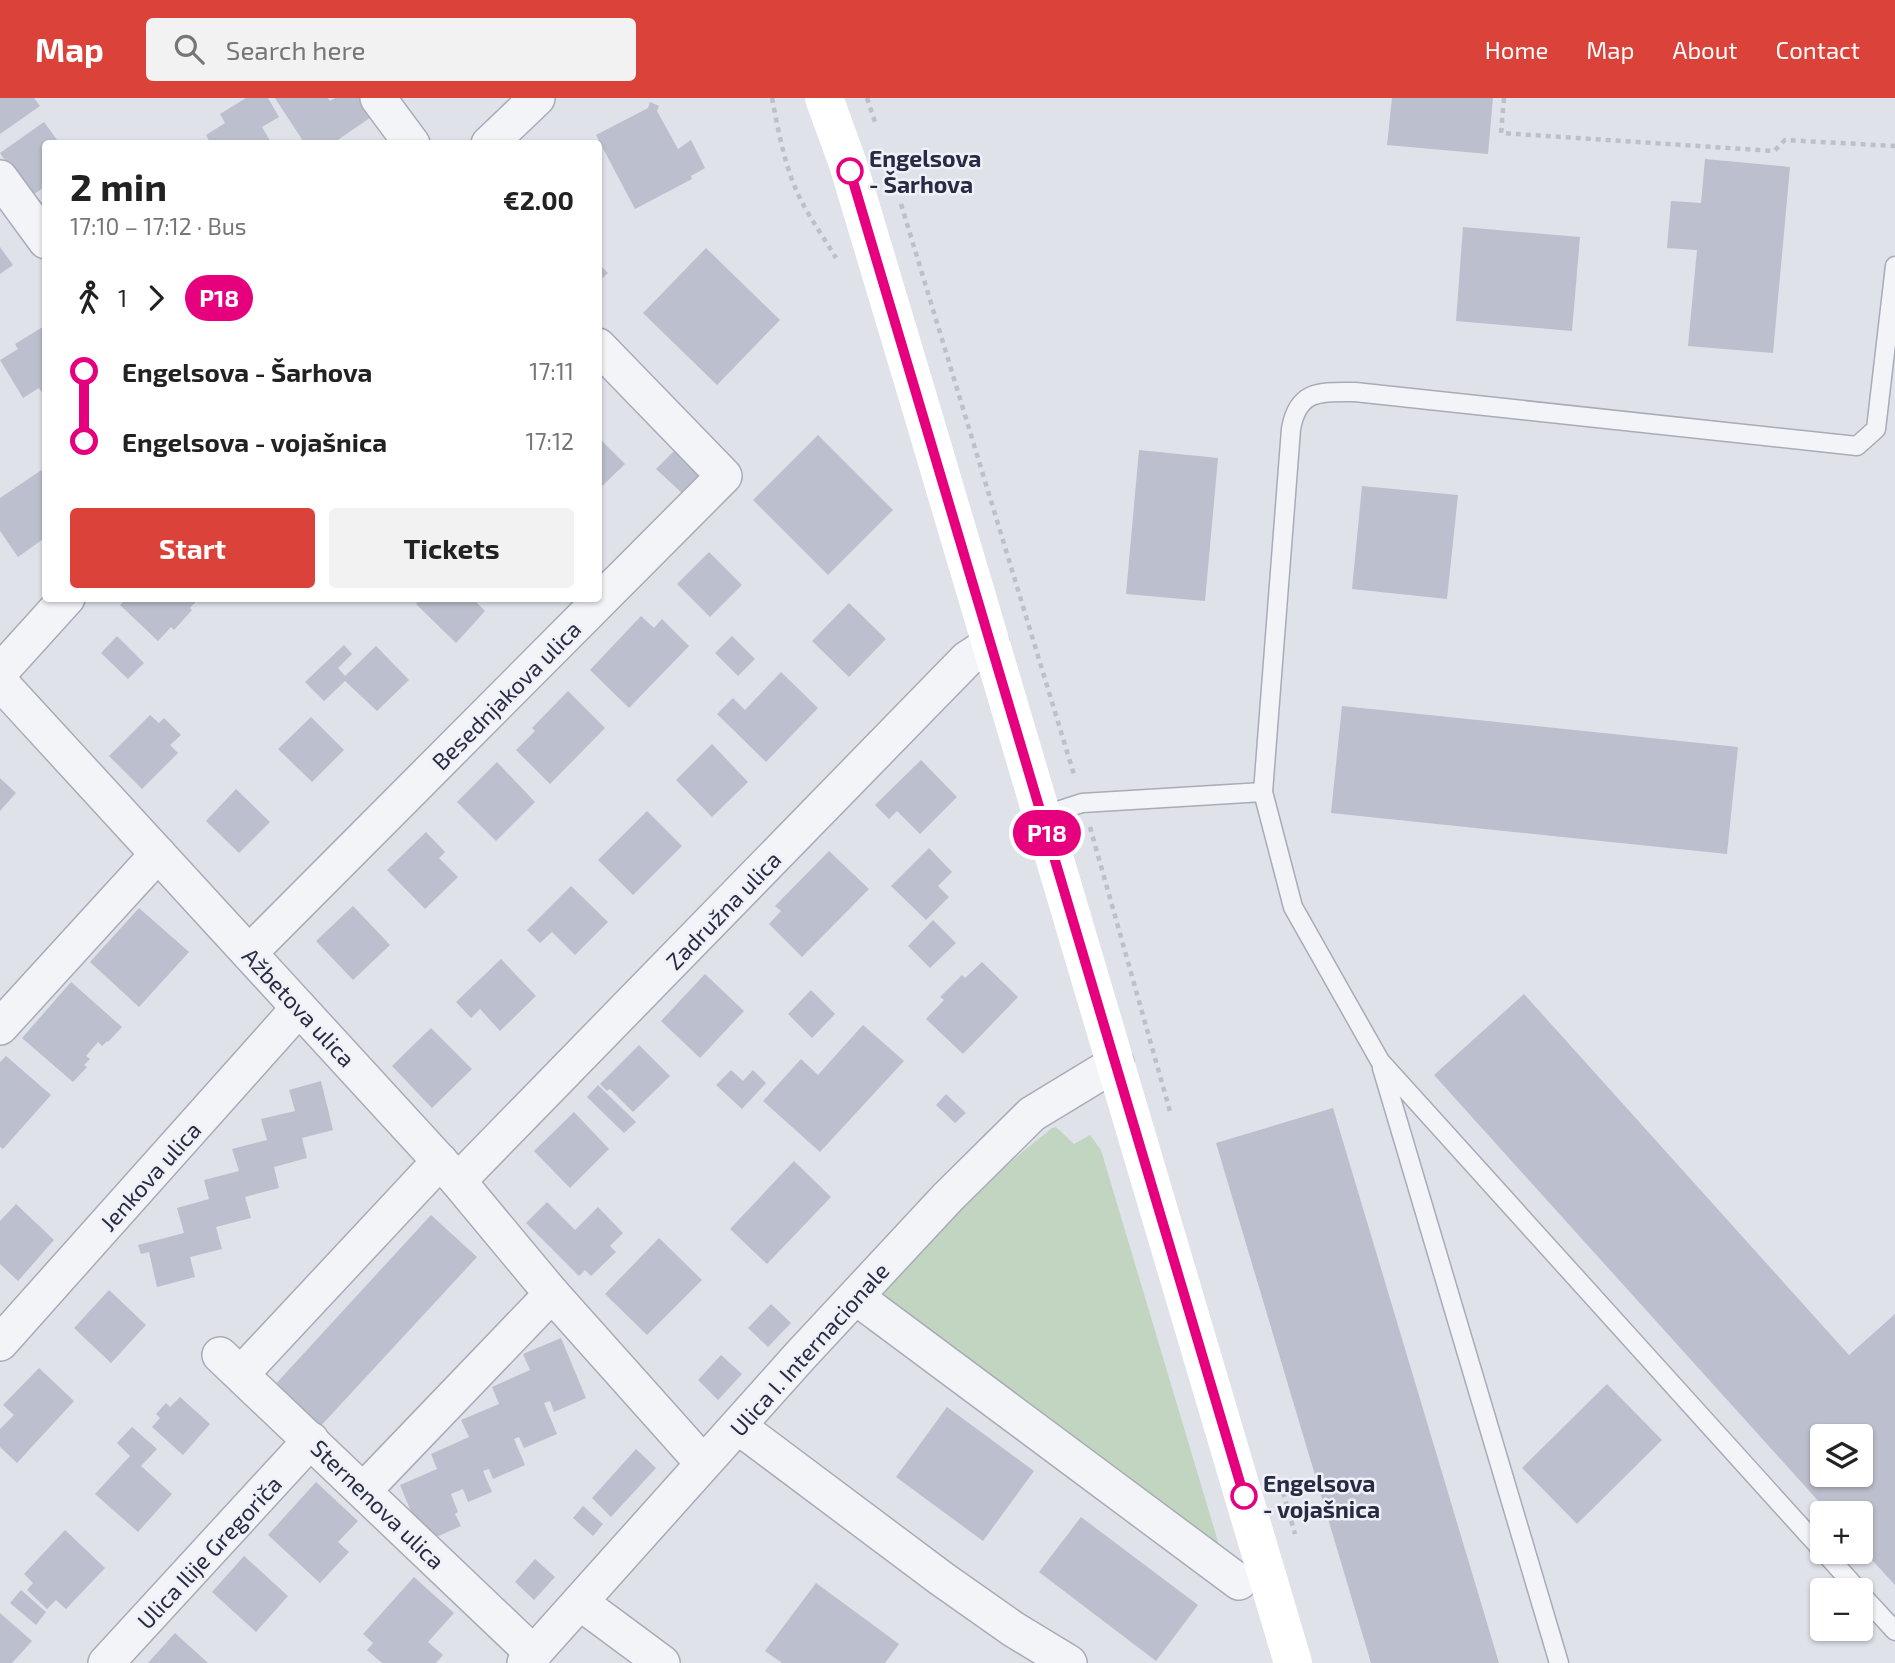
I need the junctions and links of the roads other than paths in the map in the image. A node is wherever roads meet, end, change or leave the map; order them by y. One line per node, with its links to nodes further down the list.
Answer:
1 (379, 98): 4 (street)
2 (537, 98): 5 (street)
3 (824, 98): 13 (street)
4 (409, 140)
5 (493, 140)
6 (0, 178): 7 (street)
7 (42, 236)
8 (1895, 266): 16 (lane)
9 (602, 350): 10 (street, Besednjakova ulica)
10 (602, 599)
11 (63, 602): 14 (street)
12 (599, 602): 19 (street, Besednjakova ulica)
13 (991, 643): 17 (street); 24 (street, Zadružna ulica)
14 (0, 673)
15 (0, 682): 18 (street, Ažbetova ulica)
16 (1263, 792): 17 (lane); 22 (lane)
17 (1042, 816): 23 (street)
18 (158, 854): 19 (street, Ažbetova ulica); 21 (street)
19 (249, 953): 20 (street, Ažbetova ulica)
20 (299, 1008): 24 (street, Ažbetova ulica); 27 (street, Jenkova ulica)
21 (0, 1027)
22 (1380, 1061): 32 (lane); 44 (lane)
23 (1116, 1063): 26 (street, Ulica I. Internacionale); 43 (street)
24 (449, 1171): 25 (street, Ažbetova ulica); 29 (street, Sternenova ulica)
25 (552, 1294): 30 (street, Ažbetova ulica); 31 (street)
26 (856, 1297): 28 (street, Ulica I. Internacionale); 35 (street)
27 (0, 1343)
28 (739, 1427): 30 (street, Ulica I. Internacionale); 42 (street)
29 (312, 1440): 31 (street, Sternenova ulica); 40 (street, Ulica Ilije Gregoriča)
30 (703, 1463): 36 (street, Ulica I. Internacionale)
31 (364, 1490): 39 (street, Sternenova ulica)
32 (1810, 1537)
33 (1834, 1564): 34 (lane)
34 (1847, 1578)
35 (1239, 1582)
36 (580, 1602): 39 (street, Ulica I. Internacionale); 41 (street)
37 (1873, 1607): 38 (lane)
38 (1895, 1631)
39 (530, 1658)
40 (106, 1663)
41 (662, 1663)
42 (1069, 1663)
43 (1293, 1663)
44 (1559, 1663)

